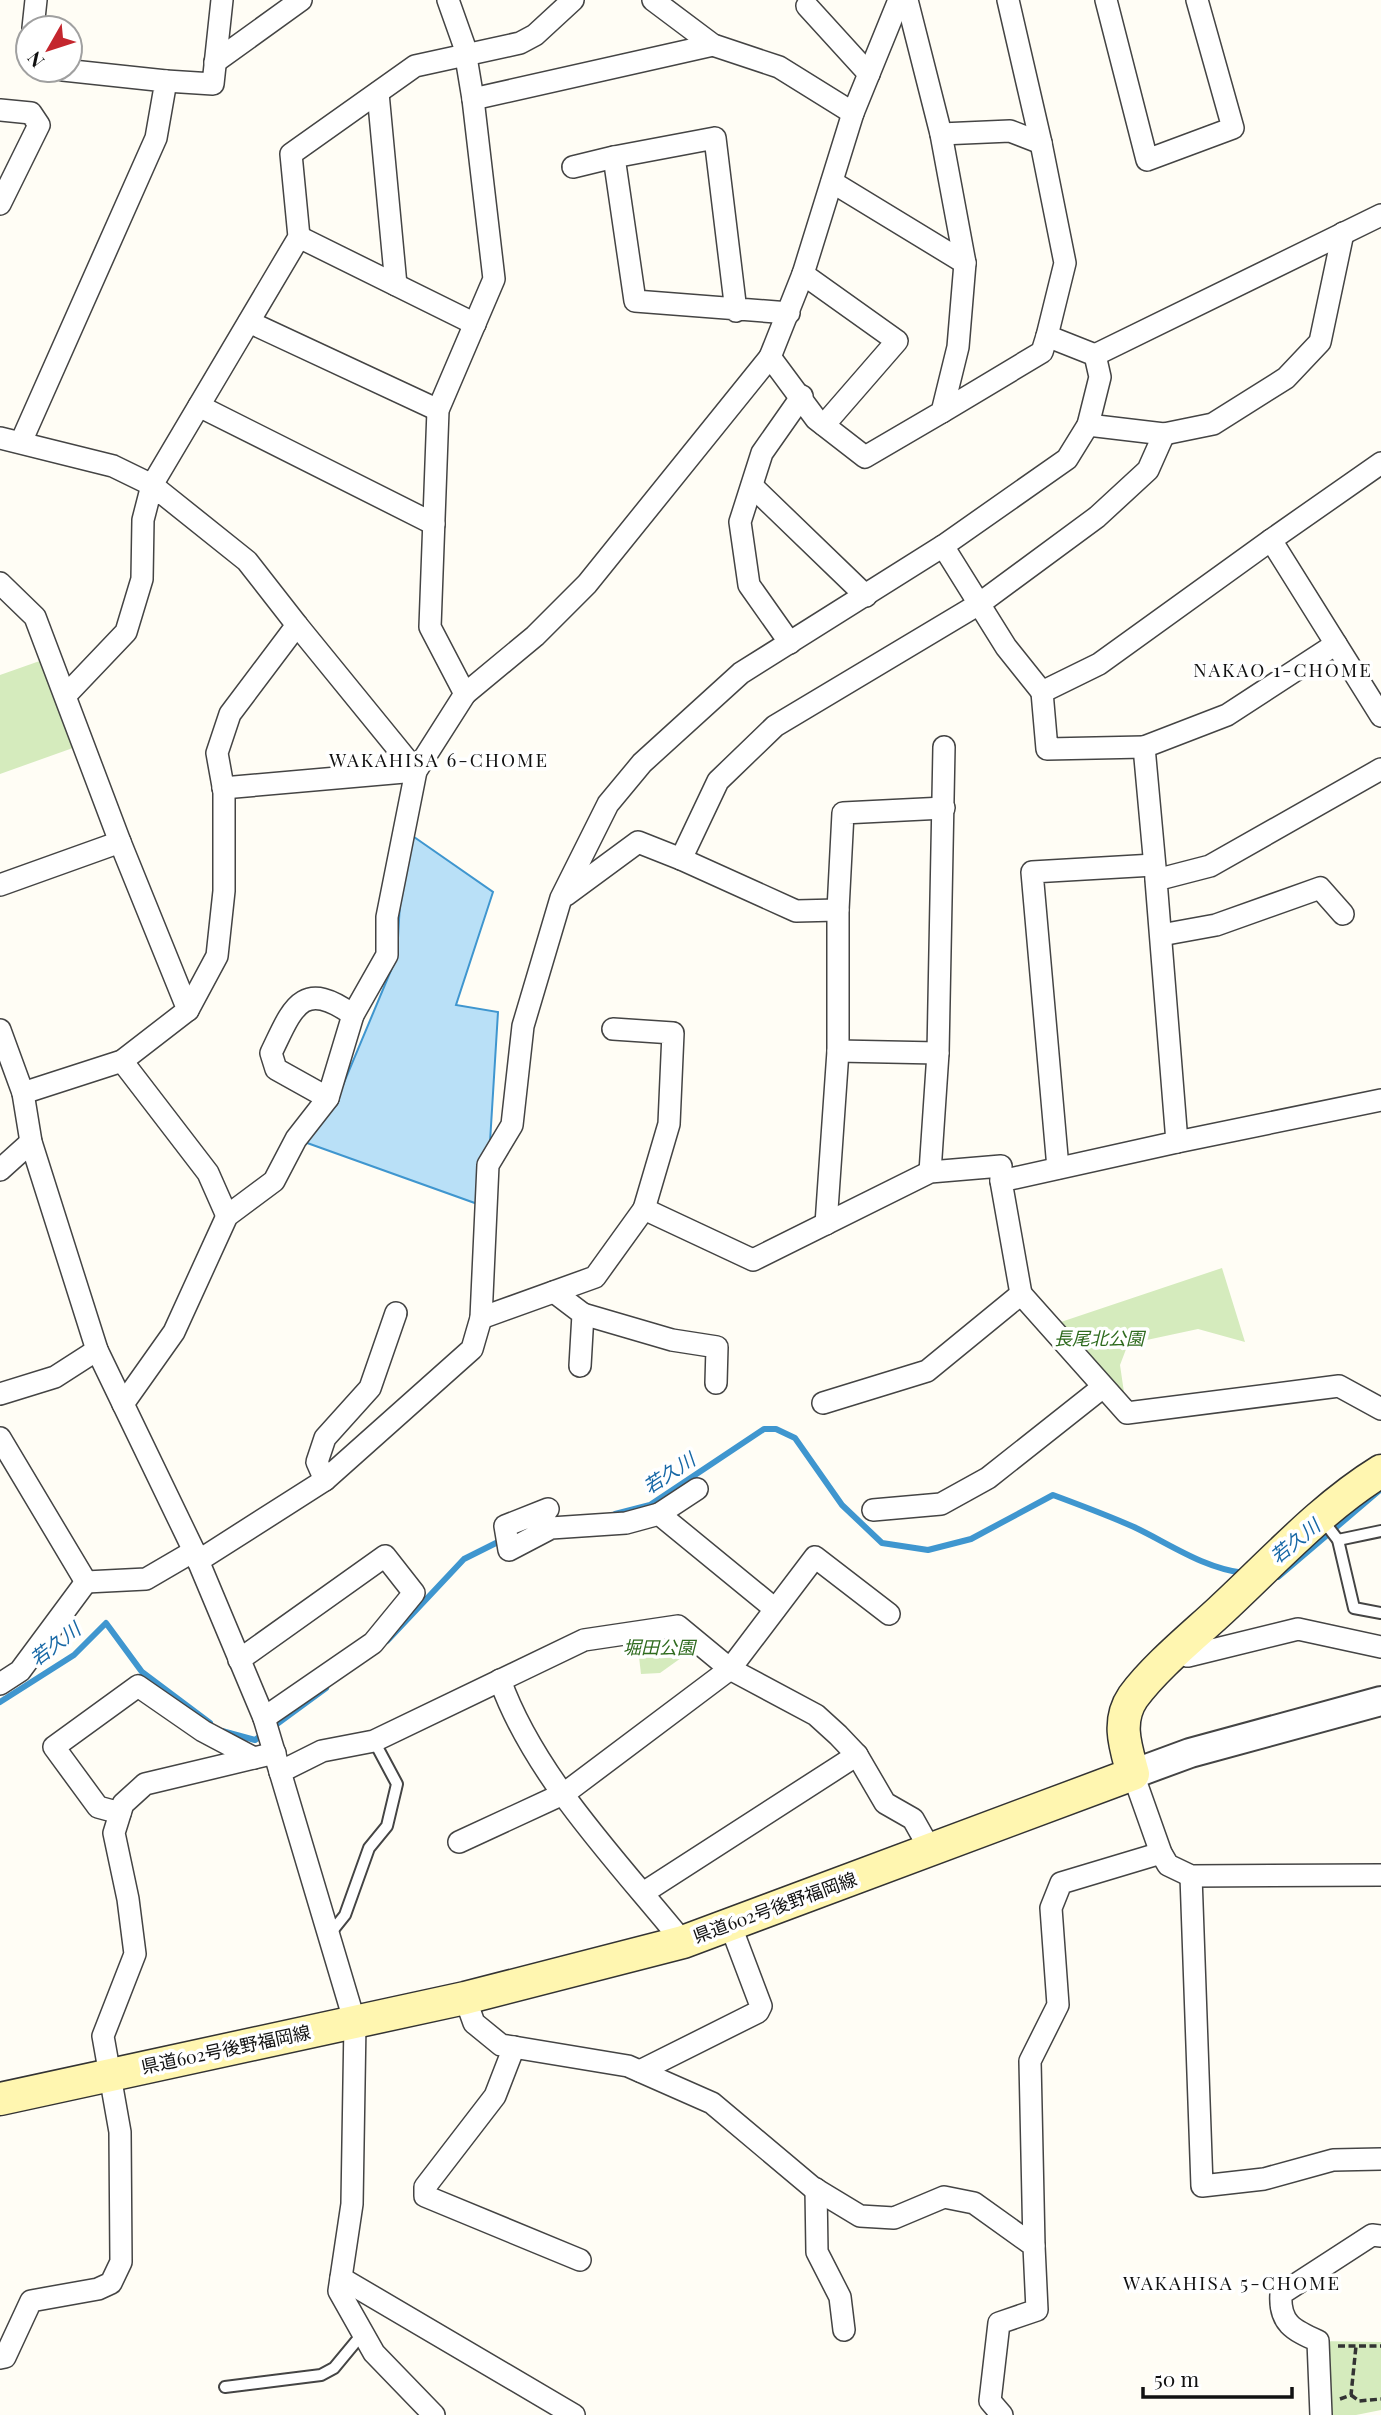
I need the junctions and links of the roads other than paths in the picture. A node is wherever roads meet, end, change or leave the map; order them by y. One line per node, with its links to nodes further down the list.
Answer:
1 (222, 0): 14 (street)
2 (301, 0): 14 (street)
3 (448, 0): 13 (street)
4 (573, 0): 13 (street)
5 (653, 0): 12 (street)
6 (899, 0): 16 (street)
7 (907, 0): 22 (street)
8 (1008, 0): 23 (street)
9 (1106, 0): 10 (street)
10 (1197, 0)
11 (807, 6): 16 (street)
12 (713, 45): 19 (street); 21 (street)
13 (465, 53): 18 (street); 19 (street)
14 (215, 62): 17 (street)
15 (84, 72): 17 (street)
16 (869, 74): 21 (street)
17 (166, 82): 48 (street)
18 (378, 93): 30 (street); 33 (street)
19 (473, 99): 37 (street)
20 (0, 110): 27 (street)
21 (853, 113): 26 (street)
22 (941, 134): 23 (street); 31 (street)
23 (1041, 143): 38 (street)
24 (614, 157): 25 (street); 34 (street); 34 (street)
25 (573, 167)
26 (832, 182): 31 (street); 32 (street)
27 (0, 204)
28 (1381, 215): 29 (street)
29 (1343, 233): 39 (street); 47 (street)
30 (299, 237): 33 (street); 36 (street)
31 (965, 263): 44 (street)
32 (803, 274): 35 (street); 45 (street)
33 (396, 285): 37 (street)
34 (736, 311): 35 (street)
35 (789, 313): 40 (street)
36 (249, 322): 42 (street); 43 (street)
37 (475, 324): 43 (street)
38 (1047, 335): 39 (street); 44 (street)
39 (1095, 355): 46 (street)
40 (770, 357): 41 (street); 62 (street)
41 (802, 396): 45 (street); 51 (street)
42 (199, 405): 50 (street); 52 (street)
43 (438, 410): 52 (street)
44 (942, 412): 45 (street)
45 (824, 425)
46 (1088, 425): 47 (street); 54 (street)
47 (1164, 434): 57 (street)
48 (10, 440): 50 (street)
49 (1381, 463): 53 (street)
50 (152, 485): 58 (street); 63 (street)
51 (752, 486): 56 (street); 59 (street)
52 (434, 524): 62 (street)
53 (1272, 540): 60 (street); 61 (street)
54 (943, 546): 56 (street); 57 (street)
55 (0, 583): 63 (street)
56 (866, 596): 59 (street)
57 (979, 604): 61 (street); 72 (street)
58 (297, 625): 68 (street); 69 (street)
59 (790, 643): 75 (street)
60 (1336, 644): 64 (street); 66 (street)
61 (1042, 692): 66 (street)
62 (465, 694): 68 (street)
63 (66, 695): 71 (street)
64 (1381, 716)
65 (944, 747): 70 (street)
66 (1144, 747): 73 (street)
67 (1381, 769): 73 (street)
68 (416, 771): 69 (street); 80 (street)
69 (223, 788): 79 (street)
70 (944, 808): 76 (street); 84 (street)
71 (120, 842): 74 (street); 79 (street)
72 (681, 859): 75 (street); 76 (street)
73 (1155, 872): 78 (street); 91 (street)
74 (0, 885)
75 (561, 898): 102 (street)
76 (838, 910): 83 (street)
77 (1343, 914): 78 (street)
78 (1161, 935): 90 (street)
79 (188, 1010): 85 (street)
80 (353, 1015): 87 (street); 87 (street)
81 (613, 1029): 95 (street)
82 (0, 1030): 86 (street)
83 (838, 1051): 84 (street); 97 (street)
84 (938, 1053): 93 (street)
85 (122, 1061): 86 (street); 96 (street)
86 (23, 1093): 89 (street)
87 (328, 1098): 96 (street)
88 (1381, 1100): 90 (street)
89 (31, 1142): 92 (street); 103 (street)
90 (1177, 1142): 91 (street)
91 (1058, 1168): 94 (street)
92 (0, 1170)
93 (930, 1172): 94 (street); 97 (street)
94 (1001, 1181): 99 (street)
95 (644, 1209): 97 (street); 98 (street)
96 (227, 1216): 109 (street)
97 (826, 1224)
98 (554, 1292): 101 (street); 102 (street)
99 (1021, 1294): 106 (street); 108 (street)
100 (396, 1313): 113 (street)
101 (583, 1314): 104 (street); 105 (street)
102 (481, 1318): 113 (street)
103 (97, 1350): 107 (street); 109 (street)
104 (580, 1366)
105 (716, 1383)
106 (1103, 1387): 110 (street); 116 (street)
107 (0, 1394)
108 (823, 1403)
109 (123, 1404): 120 (street)
110 (1381, 1409)
111 (0, 1438): 121 (street)
112 (1381, 1471): 118 (main road)
113 (325, 1480): 120 (street)
114 (697, 1489): 117 (street)
115 (548, 1509): 117 (street)
116 (873, 1510)
117 (659, 1514): 122 (street)
118 (1329, 1529): 119 (lane); 123 (lane); 126 (main road)
119 (1381, 1531)
120 (196, 1556): 121 (street); 127 (street)
121 (86, 1582): 130 (street)
122 (775, 1609): 124 (street); 128 (street)
123 (1381, 1613)
124 (889, 1614)
125 (1381, 1647): 126 (street)
126 (1181, 1648): 136 (main road)
127 (239, 1660): 133 (street); 133 (street)
128 (730, 1669): 129 (street); 134 (street); 137 (street)
129 (499, 1680): 132 (street); 137 (street)
130 (0, 1684)
131 (1381, 1701): 136 (street)
132 (374, 1741): 133 (street); 146 (lane)
133 (271, 1742): 135 (street); 146 (street)
134 (857, 1755): 140 (street); 144 (street)
135 (254, 1758): 138 (street); 138 (street)
136 (1133, 1774): 140 (main road, 県道602号後野福岡線); 141 (street)
137 (565, 1793): 139 (street); 144 (street)
138 (120, 1813): 152 (street)
139 (458, 1842)
140 (931, 1851): 145 (main road, 県道602号後野福岡線)
141 (1161, 1853): 143 (street); 157 (street)
142 (1381, 1875): 143 (street)
143 (1191, 1876): 154 (street)
144 (643, 1893): 147 (street)
145 (730, 1924): 147 (main road, 県道602号後野福岡線); 151 (street)
146 (329, 1935): 149 (street)
147 (683, 1942): 148 (main road, 県道602号後野福岡線)
148 (465, 1997): 149 (main road, 県道602号後野福岡線); 150 (street)
149 (355, 2022): 152 (main road, 県道602号後野福岡線); 159 (street)
150 (514, 2047): 151 (street); 158 (street)
151 (640, 2071): 155 (street)
152 (110, 2075): 153 (main road, 県道602号後野福岡線); 162 (street)
153 (0, 2098)
154 (1381, 2159)
155 (816, 2189): 157 (street); 160 (street)
156 (1381, 2236): 165 (street)
157 (1034, 2246): 164 (street)
158 (580, 2260)
159 (341, 2278): 161 (street); 167 (street)
160 (844, 2330)
161 (363, 2333): 163 (lane); 166 (street)
162 (0, 2358)
163 (225, 2387)
164 (992, 2410)
165 (1321, 2411)
166 (434, 2415)
167 (574, 2415)

